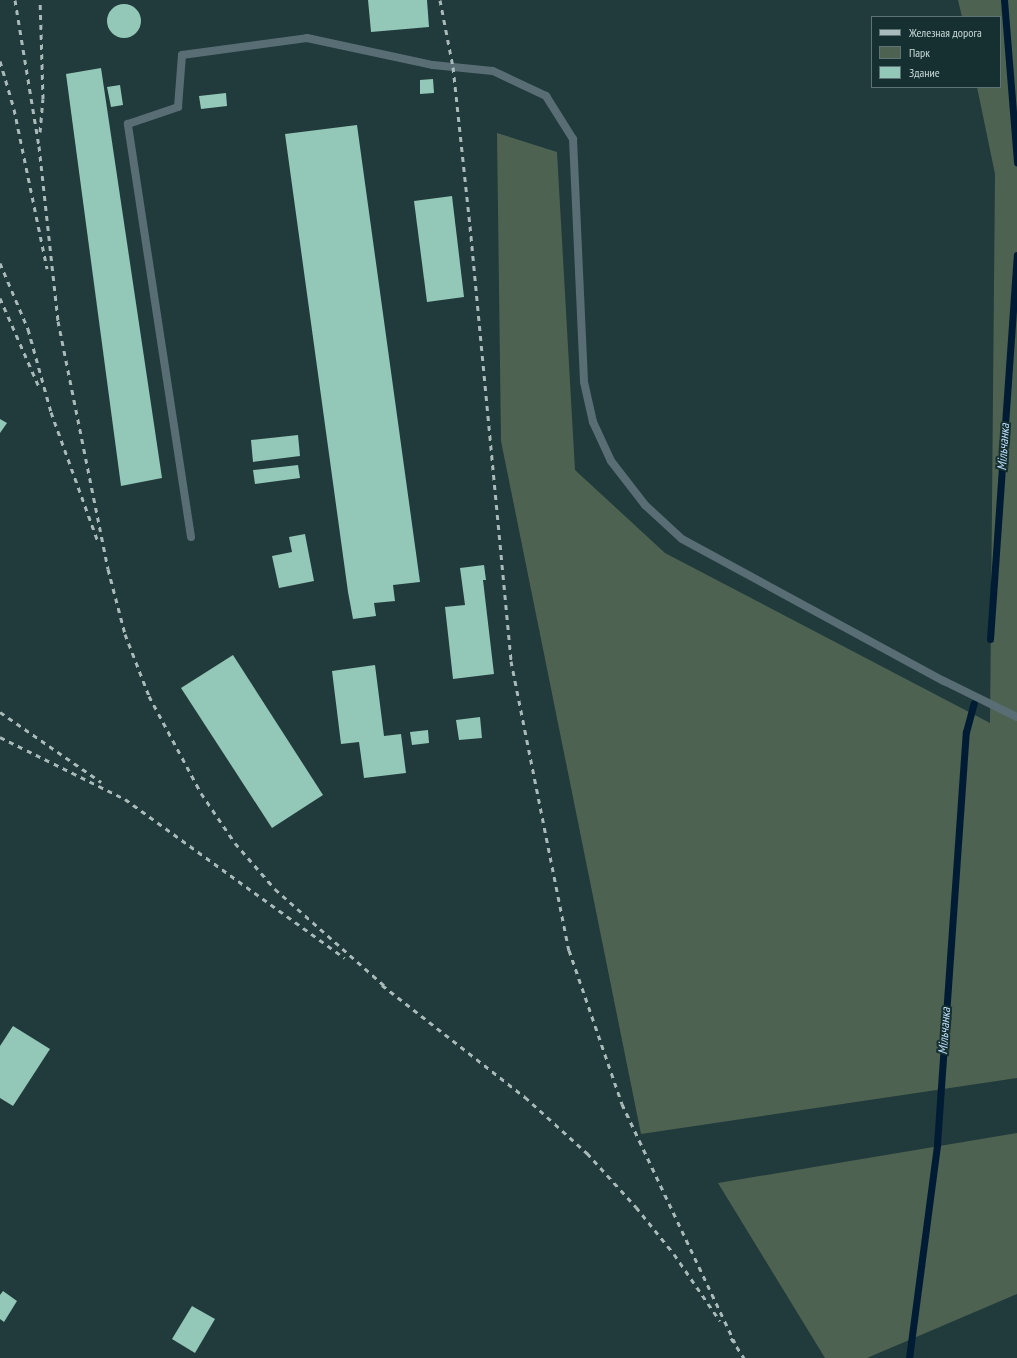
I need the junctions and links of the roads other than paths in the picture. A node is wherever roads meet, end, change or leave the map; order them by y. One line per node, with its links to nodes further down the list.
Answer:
1 (190, 537): 2 (lane)
2 (1017, 717)

